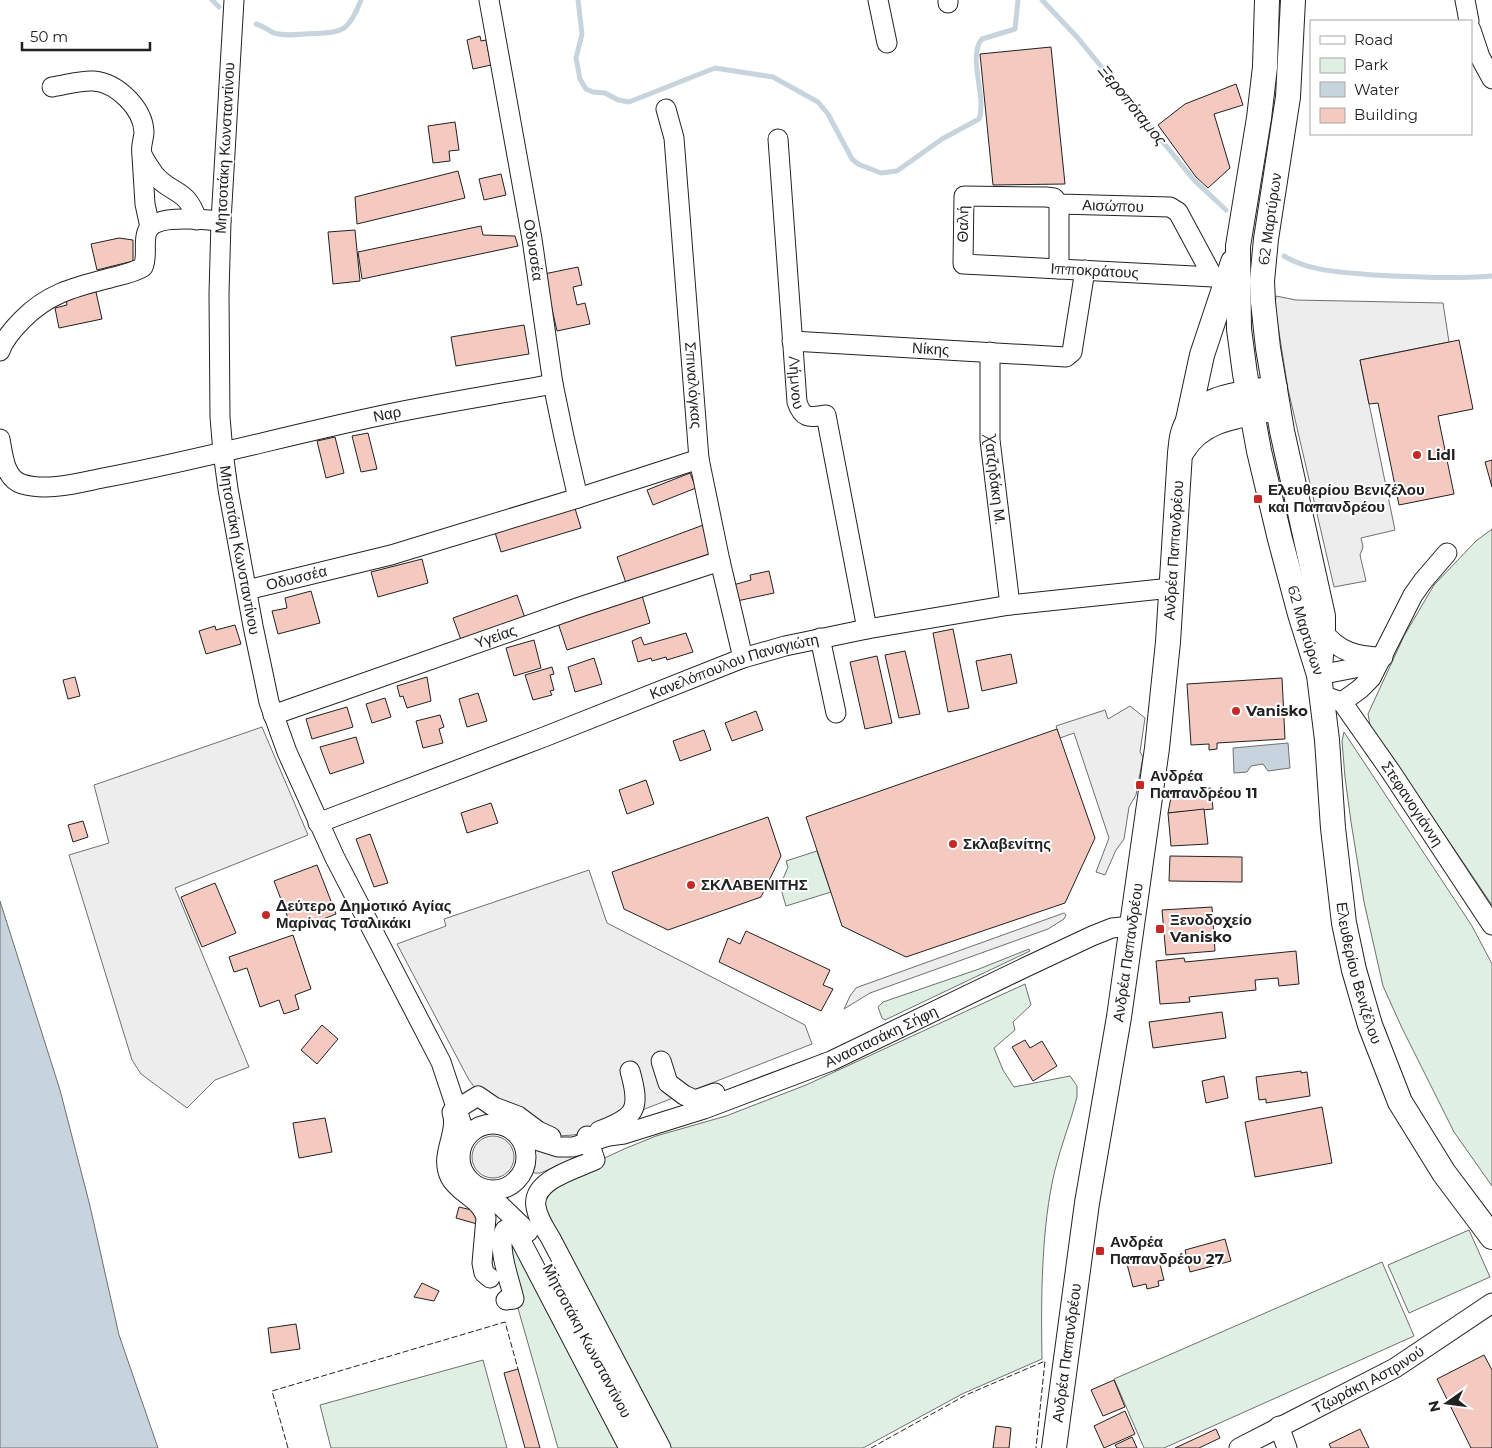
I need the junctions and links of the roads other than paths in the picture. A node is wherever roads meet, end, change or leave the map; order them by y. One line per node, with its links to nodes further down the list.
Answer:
1 (234, 0): 18 (street, Μητσοτάκη Κωνσταντίνου)
2 (489, 0): 28 (street, Οδυσσέα)
3 (878, 0): 9 (street)
4 (1267, 0): 20 (main road, 62 Μαρτύρων)
5 (1293, 0): 29 (main road, 62 Μαρτύρων)
6 (1465, 0): 7 (street)
7 (1469, 20)
8 (1472, 33): 10 (street)
9 (887, 43)
10 (1492, 79)
11 (52, 87): 14 (street)
12 (666, 109): 35 (street, Σπιναλόγκας)
13 (778, 139): 25 (street, Λήμνου)
14 (142, 154): 17 (street); 19 (street)
15 (975, 196): 16 (street, Αισώπου); 21 (street, Θαλή)
16 (1059, 204): 22 (street); 24 (street, Αισώπου)
17 (198, 220): 18 (street); 19 (street)
18 (221, 221): 34 (street, Μητσοτάκη Κωνσταντίνου)
19 (150, 227): 26 (street)
20 (1238, 246): 24 (main road, Ανδρέα Παπανδρέου); 30 (main road, 62 Μαρτύρων)
21 (963, 264): 22 (street, Ιπποκράτους)
22 (1059, 269): 23 (street, Ιπποκράτους)
23 (1085, 270): 24 (street, Ιπποκράτους); 27 (street, Νίκης)
24 (1220, 278): 31 (main road, Ανδρέα Παπανδρέου)
25 (792, 341): 27 (street, Νίκης); 42 (street, Λήμνου)
26 (0, 351)
27 (990, 352): 41 (street, Χατζηδάκη Μ.)
28 (554, 384): 34 (street, Ναρ); 36 (street, Οδυσσέα)
29 (1276, 398): 30 (main road); 43 (main road, 62 Μαρτύρων)
30 (1250, 403): 31 (main road); 33 (main road, 62 Μαρτύρων)
31 (1193, 427): 33 (main road); 39 (main road, Ανδρέα Παπανδρέου)
32 (0, 439): 34 (street)
33 (1259, 451): 47 (main road, 62 Μαρτύρων)
34 (223, 452): 40 (street, Μητσοτάκη Κωνσταντίνου)
35 (699, 459): 36 (street, Οδυσσέα); 38 (street, Σπιναλόγκας)
36 (578, 498): 40 (street, Οδυσσέα)
37 (1447, 553): 45 (street)
38 (720, 561): 46 (street, Σπιναλόγκας); 49 (street, Υγείας)
39 (1171, 588): 41 (street, Κανελόπουλου Παναγιώτη); 52 (main road, Ανδρέα Παπανδρέου)
40 (246, 590): 49 (street, Μητσοτάκη Κωνσταντίνου)
41 (1010, 605): 42 (street, Κανελόπουλου Παναγιώτη)
42 (867, 629): 44 (street, Κανελόπουλου Παναγιώτη)
43 (1323, 631): 45 (street); 47 (main road, 62 Μαρτύρων)
44 (820, 638): 46 (street, Κανελόπουλου Παναγιώτη); 48 (street)
45 (1382, 657): 47 (street); 47 (street)
46 (743, 658): 50 (street, Κανελόπουλου Παναγιώτη)
47 (1327, 691): 51 (street, Στεφανογιάννη); 63 (main road, Ελευθερίου Βενιζέλου)
48 (836, 713)
49 (273, 714): 50 (street, Μητσοτάκη Κωνσταντίνου)
50 (318, 823): 56 (street, Μητσοτάκη Κωνσταντίνου)
51 (1492, 925)
52 (1131, 926): 59 (street, Αναστασάκη Σήφη); 72 (main road, Ανδρέα Παπανδρέου)
53 (829, 1049): 54 (street)
54 (661, 1061)
55 (630, 1071): 59 (street)
56 (465, 1104): 57 (street); 59 (street); 60 (street, Μητσοτάκη Κωνσταντίνου); 65 (street)
57 (501, 1125): 58 (street); 60 (street)
58 (518, 1134): 59 (street); 61 (street)
59 (590, 1144): 61 (street); 64 (street)
60 (461, 1148): 62 (street)
61 (520, 1180): 62 (street); 64 (street)
62 (477, 1186): 64 (street)
63 (1492, 1237)
64 (536, 1243): 66 (street); 69 (street); 70 (street, Μητσοτάκη Κωνσταντίνου); 71 (street)
65 (490, 1278)
66 (506, 1300)
67 (1492, 1304): 68 (street, Τζωράκη Αστρινού)
68 (1279, 1426): 73 (street, Τζωράκη Αστρινού); 74 (street)
69 (629, 1448)
70 (644, 1448)
71 (661, 1448)
72 (1054, 1448)
73 (1239, 1448)
74 (1287, 1448)

